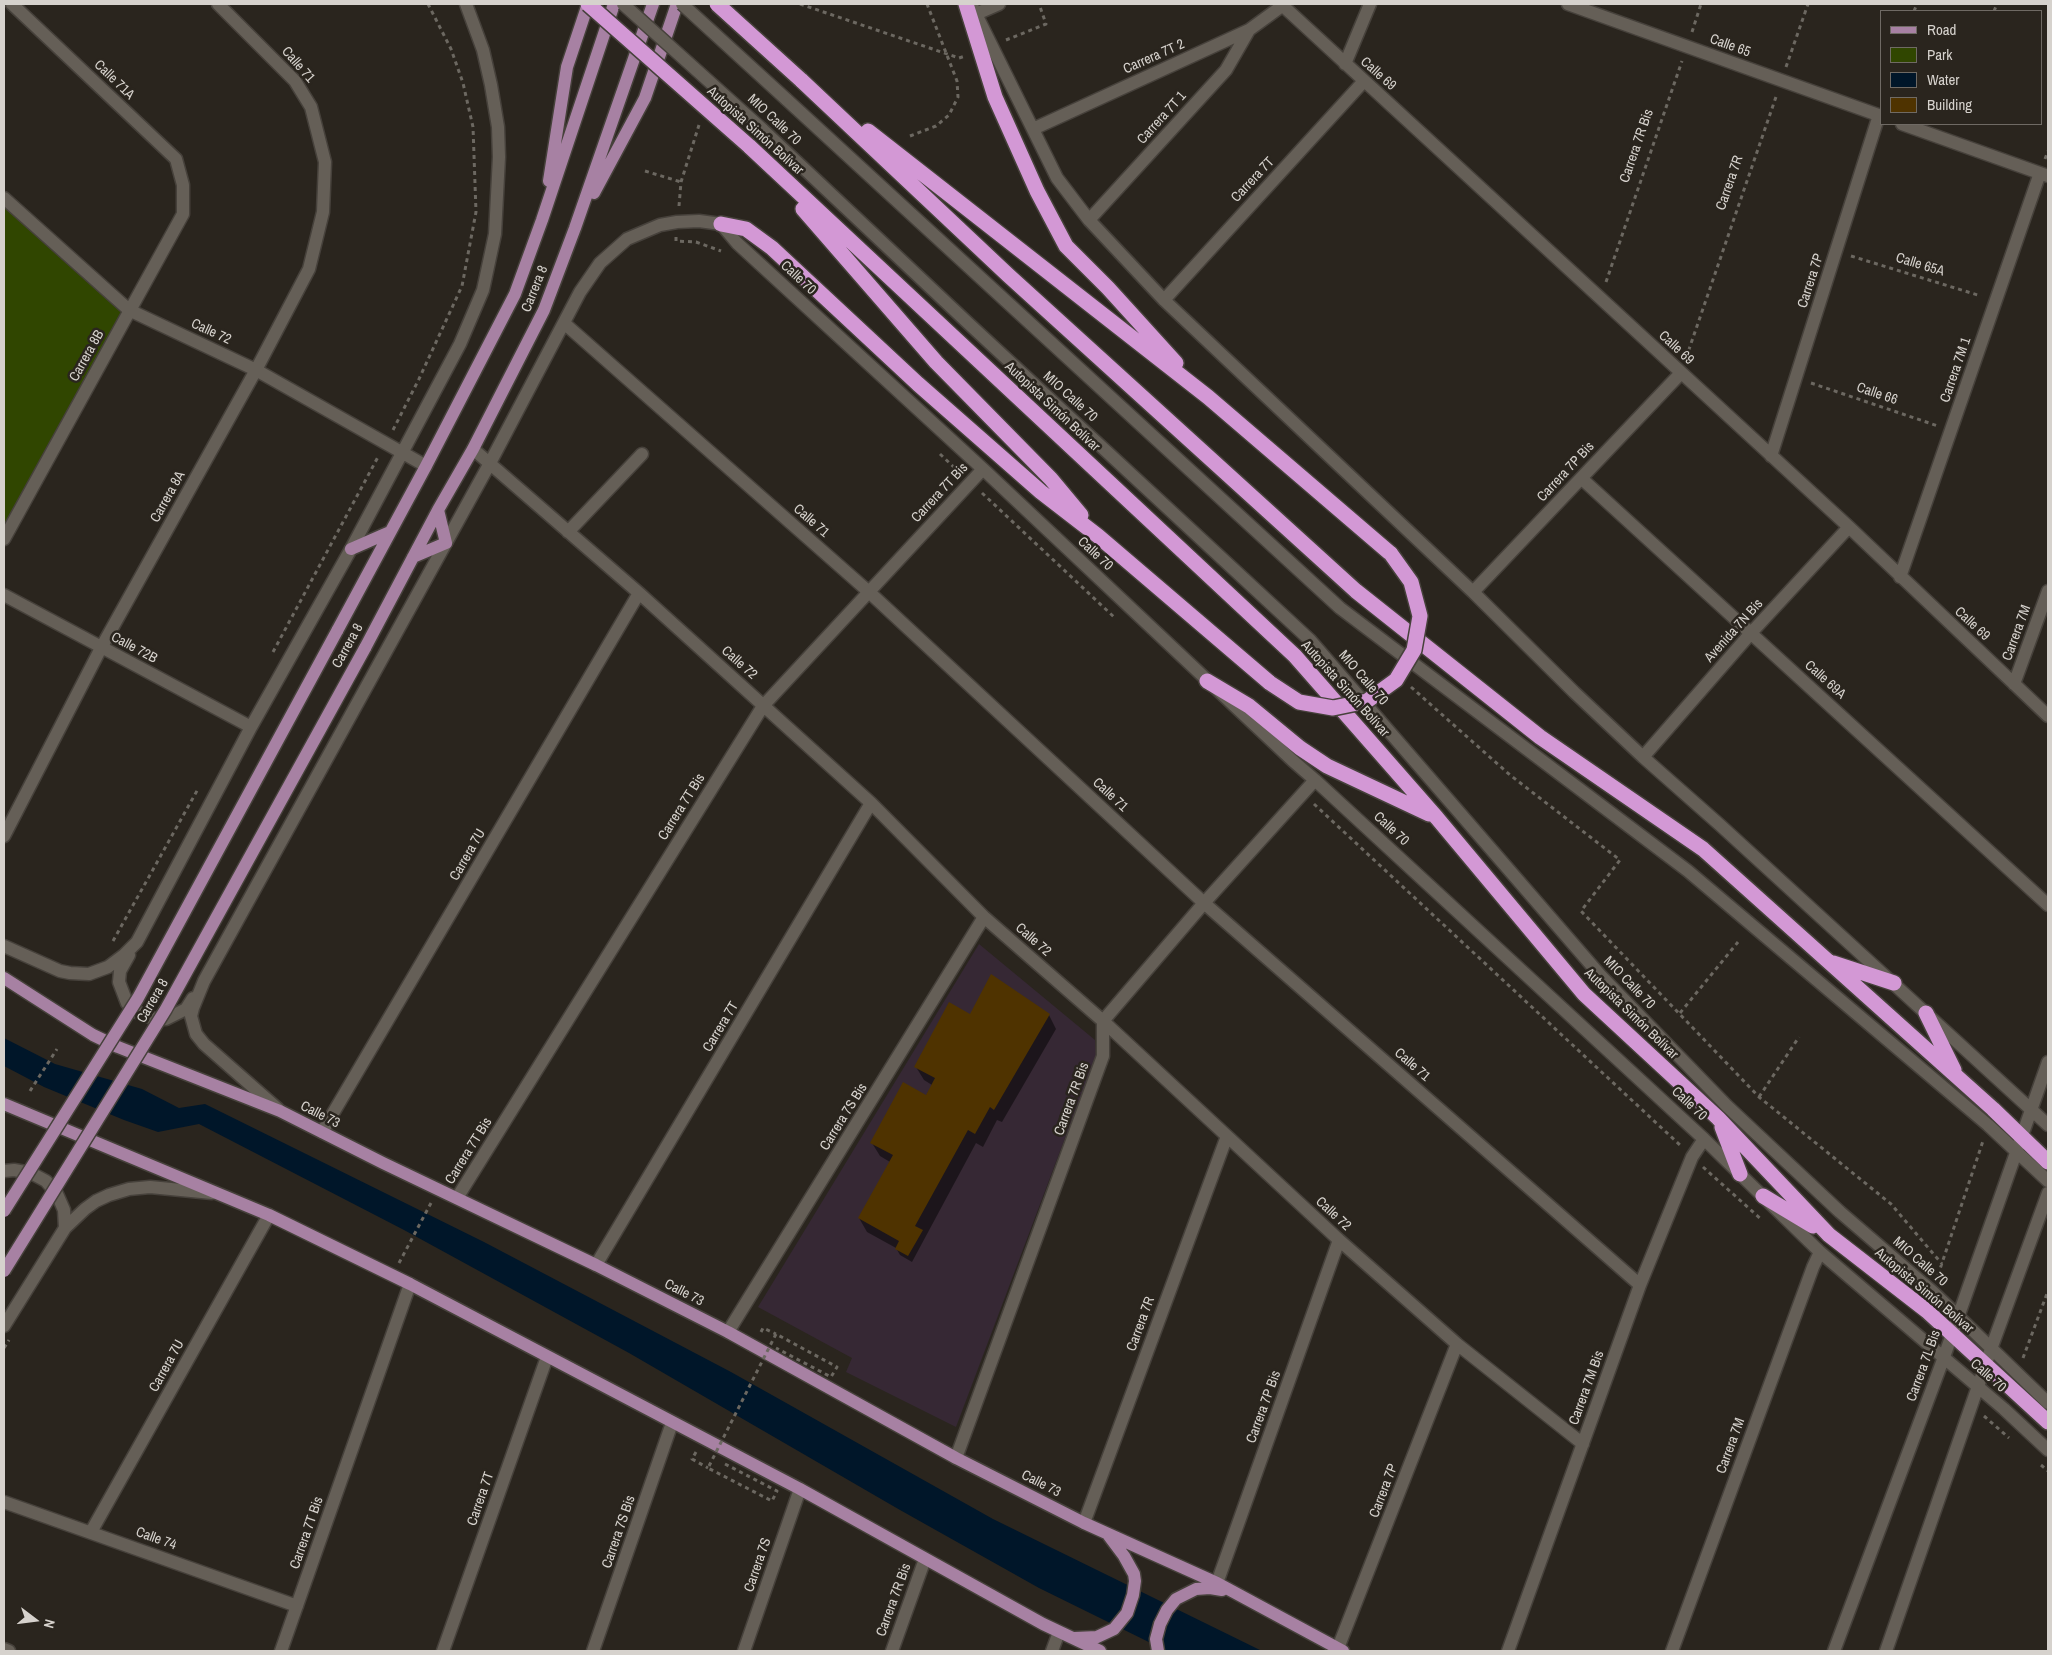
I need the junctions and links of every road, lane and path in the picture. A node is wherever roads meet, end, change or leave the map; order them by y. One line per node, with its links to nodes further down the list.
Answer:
1 (12, 4): 39 (street, Calle 71A)
2 (218, 4): 35 (street, Calle 71)
3 (428, 4): 56 (path)
4 (588, 4): 34 (highway, Autopista Simón Bolívar, bridge); 41 (main road)
5 (614, 4): 41 (main road, Carrera 8)
6 (624, 4): 148 (street, MIO Calle 70, bridge)
7 (653, 4): 44 (main road, Carrera 8)
8 (677, 4): 44 (main road)
9 (682, 4): 119 (street, MIO Calle 70, bridge)
10 (717, 4): 27 (highway, bridge)
11 (800, 4): 25 (path)
12 (927, 4): 25 (path)
13 (999, 4): 21 (street)
14 (1039, 4): 24 (path)
15 (1370, 4): 26 (street)
16 (1568, 4): 23 (street, Calle 65)
17 (1701, 4): 23 (path, Carrera 7R Bis)
18 (1808, 4): 28 (path, Carrera 7R)
19 (1282, 5): 22 (street, Carrera 7T 2); 26 (street, Calle 69)
20 (467, 6): 58 (street)
21 (971, 7): 24 (highway)
22 (1249, 30): 32 (street, Carrera 7T 2); 42 (street, Carrera 7T 1)
23 (1687, 46): 28 (street, Calle 65); 46 (path, Carrera 7R Bis)
24 (986, 48): 25 (path); 32 (street); 54 (highway)
25 (946, 53): 33 (path)
26 (1345, 64): 29 (street, Calle 69)
27 (801, 80): 54 (highway); 102 (highway)
28 (1782, 80): 30 (street, Calle 65); 52 (path, Carrera 7R)
29 (1364, 81): 46 (street, Calle 69); 47 (street, Carrera 7T)
30 (1880, 116): 45 (street, Carrera 7P)
31 (1905, 125): 37 (street)
32 (1033, 128): 42 (street)
33 (910, 136)
34 (749, 146): 69 (highway); 92 (highway, Autopista Simón Bolívar)
35 (325, 162): 51 (street, Carrera 8A)
36 (645, 171): 38 (path)
37 (2044, 175): 48 (street, Carrera 7M 1)
38 (681, 182)
39 (183, 184): 49 (street, Carrera 8B)
40 (4, 198): 49 (street, Calle 72)
41 (542, 220): 62 (main road, Carrera 8)
42 (1089, 220): 47 (street)
43 (721, 224): 50 (street); 63 (street, Calle 70); 69 (highway)
44 (575, 228): 57 (main road, Carrera 8)
45 (1836, 251): 48 (path, Calle 65A); 53 (street, Carrera 7P)
46 (1600, 299): 52 (street, Calle 69)
47 (1164, 300): 77 (street)
48 (1996, 301): 55 (street, Carrera 7M 1)
49 (129, 310): 51 (street, Calle 72); 70 (street, Carrera 8B)
50 (564, 323): 61 (street); 76 (street, Calle 71)
51 (256, 370): 56 (street, Calle 72); 81 (street, Carrera 8A)
52 (1681, 372): 60 (street, Calle 69); 64 (street, Carrera 7P Bis)
53 (1796, 378): 55 (path, Calle 66); 60 (street, Carrera 7P)
54 (1208, 397): 69 (highway, bridge)
55 (1951, 431): 74 (street, Carrera 7M 1)
56 (386, 442): 58 (street, Calle 72); 82 (path)
57 (473, 450): 61 (street, Calle 72); 65 (main road, Carrera 8)
58 (402, 452): 62 (street, Calle 72); 72 (street)
59 (642, 454): 68 (street)
60 (1772, 456): 66 (street, Calle 69)
61 (490, 464): 68 (street, Calle 72); 71 (street)
62 (426, 466): 67 (main road, Carrera 8)
63 (983, 469): 76 (street, Carrera 7T Bis); 83 (street, Calle 70)
64 (1581, 478): 77 (street, Carrera 7P Bis); 80 (street, Calle 69A)
65 (438, 510): 71 (main road); 73 (main road, Carrera 8)
66 (1849, 527): 74 (street, Calle 69); 80 (street, Avenida 7N Bis)
67 (390, 532): 72 (main road); 135 (main road, Carrera 8, bridge)
68 (568, 532): 78 (street, Calle 72)
69 (1098, 536)
70 (4, 539)
71 (446, 543): 73 (main road); 104 (street)
72 (351, 549): 87 (street)
73 (414, 557): 144 (main road, Carrera 8, bridge)
74 (1900, 577): 84 (street, Calle 69)
75 (2048, 591): 84 (street, Carrera 7M)
76 (869, 592): 85 (street, Carrera 7T Bis); 95 (street, Calle 71)
77 (1473, 592): 88 (street)
78 (639, 593): 85 (street, Calle 72); 121 (street, Carrera 7U)
79 (4, 595): 81 (street, Calle 72B)
80 (1751, 634): 88 (street, Avenida 7N Bis); 96 (street, Calle 69A)
81 (101, 648): 87 (street, Calle 72B); 93 (street, Carrera 8A)
82 (269, 659)
83 (1207, 681): 89 (street, Calle 70); 92 (highway)
84 (2014, 684): 86 (street, Calle 69)
85 (763, 706): 91 (street, Calle 72); 133 (street, Carrera 7T Bis)
86 (2048, 716)
87 (251, 727): 98 (street)
88 (1643, 757): 105 (street)
89 (1315, 780): 95 (street); 124 (street, Calle 70)
90 (199, 787): 100 (path)
91 (871, 803): 97 (street, Calle 72); 143 (street, Carrera 7T)
92 (1437, 818): 118 (highway, Autopista Simón Bolívar)
93 (4, 836)
94 (1620, 860): 106 (path)
95 (1204, 903): 108 (street); 146 (street, Calle 71)
96 (2048, 905)
97 (984, 918): 108 (street, Calle 72); 151 (street, Carrera 7S Bis)
98 (137, 942): 101 (street); 104 (street)
99 (1738, 942): 106 (path)
100 (111, 944)
101 (4, 946)
102 (1827, 960): 105 (highway); 112 (highway)
103 (4, 978): 117 (main road, Calle 73)
104 (204, 981): 117 (street)
105 (1894, 983): 107 (street)
106 (1680, 1013): 114 (path)
107 (1926, 1013): 112 (highway); 116 (street)
108 (1103, 1021): 122 (street, Calle 72); 169 (street, Carrera 7R Bis)
109 (1799, 1037): 114 (path)
110 (57, 1049): 113 (path)
111 (2048, 1062): 116 (street, Carrera 7L Bis)
112 (1958, 1078): 123 (highway)
113 (30, 1091)
114 (1759, 1097): 142 (path)
115 (4, 1104): 130 (main road)
116 (2032, 1109): 120 (street); 123 (street, Carrera 7L Bis)
117 (280, 1111): 121 (main road, Calle 73)
118 (1718, 1118): 128 (highway); 138 (highway, Autopista Simón Bolívar)
119 (1988, 1125): 125 (street, MIO Calle 70); 142 (path)
120 (2048, 1125)
121 (322, 1132): 133 (main road, Calle 73)
122 (1227, 1136): 139 (street, Calle 72); 174 (street, Carrera 7R)
123 (2022, 1137): 125 (street, Carrera 7L Bis); 126 (highway)
124 (1704, 1139): 128 (street, Calle 70); 146 (street, Carrera 7M Bis)
125 (2016, 1151): 129 (street, MIO Calle 70); 149 (street, Carrera 7L Bis)
126 (2048, 1162)
127 (4, 1171): 137 (street)
128 (1740, 1174): 132 (street, Calle 70)
129 (2048, 1181)
130 (214, 1193): 136 (main road); 137 (street)
131 (2048, 1193): 157 (street)
132 (1763, 1196): 138 (highway); 141 (street, Calle 70)
133 (457, 1198): 143 (main road, Calle 73)
134 (431, 1203): 140 (path)
135 (4, 1211)
136 (269, 1216): 145 (main road); 175 (street, Carrera 7U)
137 (65, 1228): 150 (street)
138 (1829, 1235): 152 (highway, Autopista Simón Bolívar)
139 (1339, 1240): 155 (street, Calle 72); 178 (street, Carrera 7P Bis)
140 (406, 1249)
141 (1820, 1252): 159 (street, Calle 70); 195 (street, Carrera 7M)
142 (1942, 1264): 148 (path)
143 (596, 1266): 151 (main road, Calle 73)
144 (4, 1271)
145 (410, 1284): 158 (main road); 180 (street, Carrera 7T Bis)
146 (1640, 1285): 166 (street, Carrera 7M Bis)
147 (2048, 1291): 161 (path)
148 (1932, 1292): 149 (street, MIO Calle 70)
149 (1957, 1316): 152 (street, Carrera 7L Bis); 157 (street, MIO Calle 70)
150 (4, 1326)
151 (728, 1332): 169 (main road, Calle 73)
152 (1952, 1333): 159 (street, Carrera 7L Bis); 160 (highway, Autopista Simón Bolívar)
153 (760, 1334): 154 (path)
154 (776, 1334): 156 (path, bridge); 171 (path, bridge)
155 (1457, 1344): 166 (street, Calle 72); 184 (street, Carrera 7P)
156 (776, 1348)
157 (1991, 1348): 160 (street); 161 (street, MIO Calle 70)
158 (547, 1357): 165 (main road); 187 (street, Carrera 7T)
159 (1944, 1357): 162 (street, Calle 70); 196 (street, Carrera 7L Bis)
160 (1986, 1364): 162 (street); 164 (highway, Autopista Simón Bolívar)
161 (2017, 1374): 163 (street, MIO Calle 70)
162 (1978, 1386): 167 (street, Calle 70); 197 (street)
163 (2048, 1404)
164 (2048, 1422)
165 (672, 1423): 172 (main road); 188 (street, Carrera 7S Bis)
166 (1583, 1444): 194 (street, Carrera 7M Bis)
167 (2048, 1450)
168 (703, 1452): 171 (path)
169 (956, 1458): 174 (main road, Calle 73)
170 (725, 1464): 171 (path, bridge)
171 (708, 1468)
172 (800, 1489): 177 (main road); 189 (street, Carrera 7S)
173 (4, 1502): 175 (street, Calle 74)
174 (1084, 1523): 176 (main road, Calle 73)
175 (92, 1532): 180 (street, Calle 74)
176 (1108, 1534): 178 (main road, Calle 73); 182 (main road)
177 (925, 1559): 181 (main road); 190 (street, Carrera 7R Bis)
178 (1217, 1583): 179 (main road, Calle 73)
179 (1234, 1593): 184 (main road, Calle 73); 193 (main road)
180 (297, 1606): 186 (street, Carrera 7T Bis)
181 (1059, 1632): 182 (main road); 191 (street)
182 (1072, 1638): 192 (main road)
183 (4, 1649): 185 (street)
184 (1341, 1650)
185 (10, 1651)
186 (281, 1651)
187 (443, 1651)
188 (593, 1651)
189 (744, 1651)
190 (892, 1651)
191 (1052, 1651)
192 (1100, 1651)
193 (1158, 1651)
194 (1508, 1651)
195 (1672, 1651)
196 (1834, 1651)
197 (1886, 1651)

